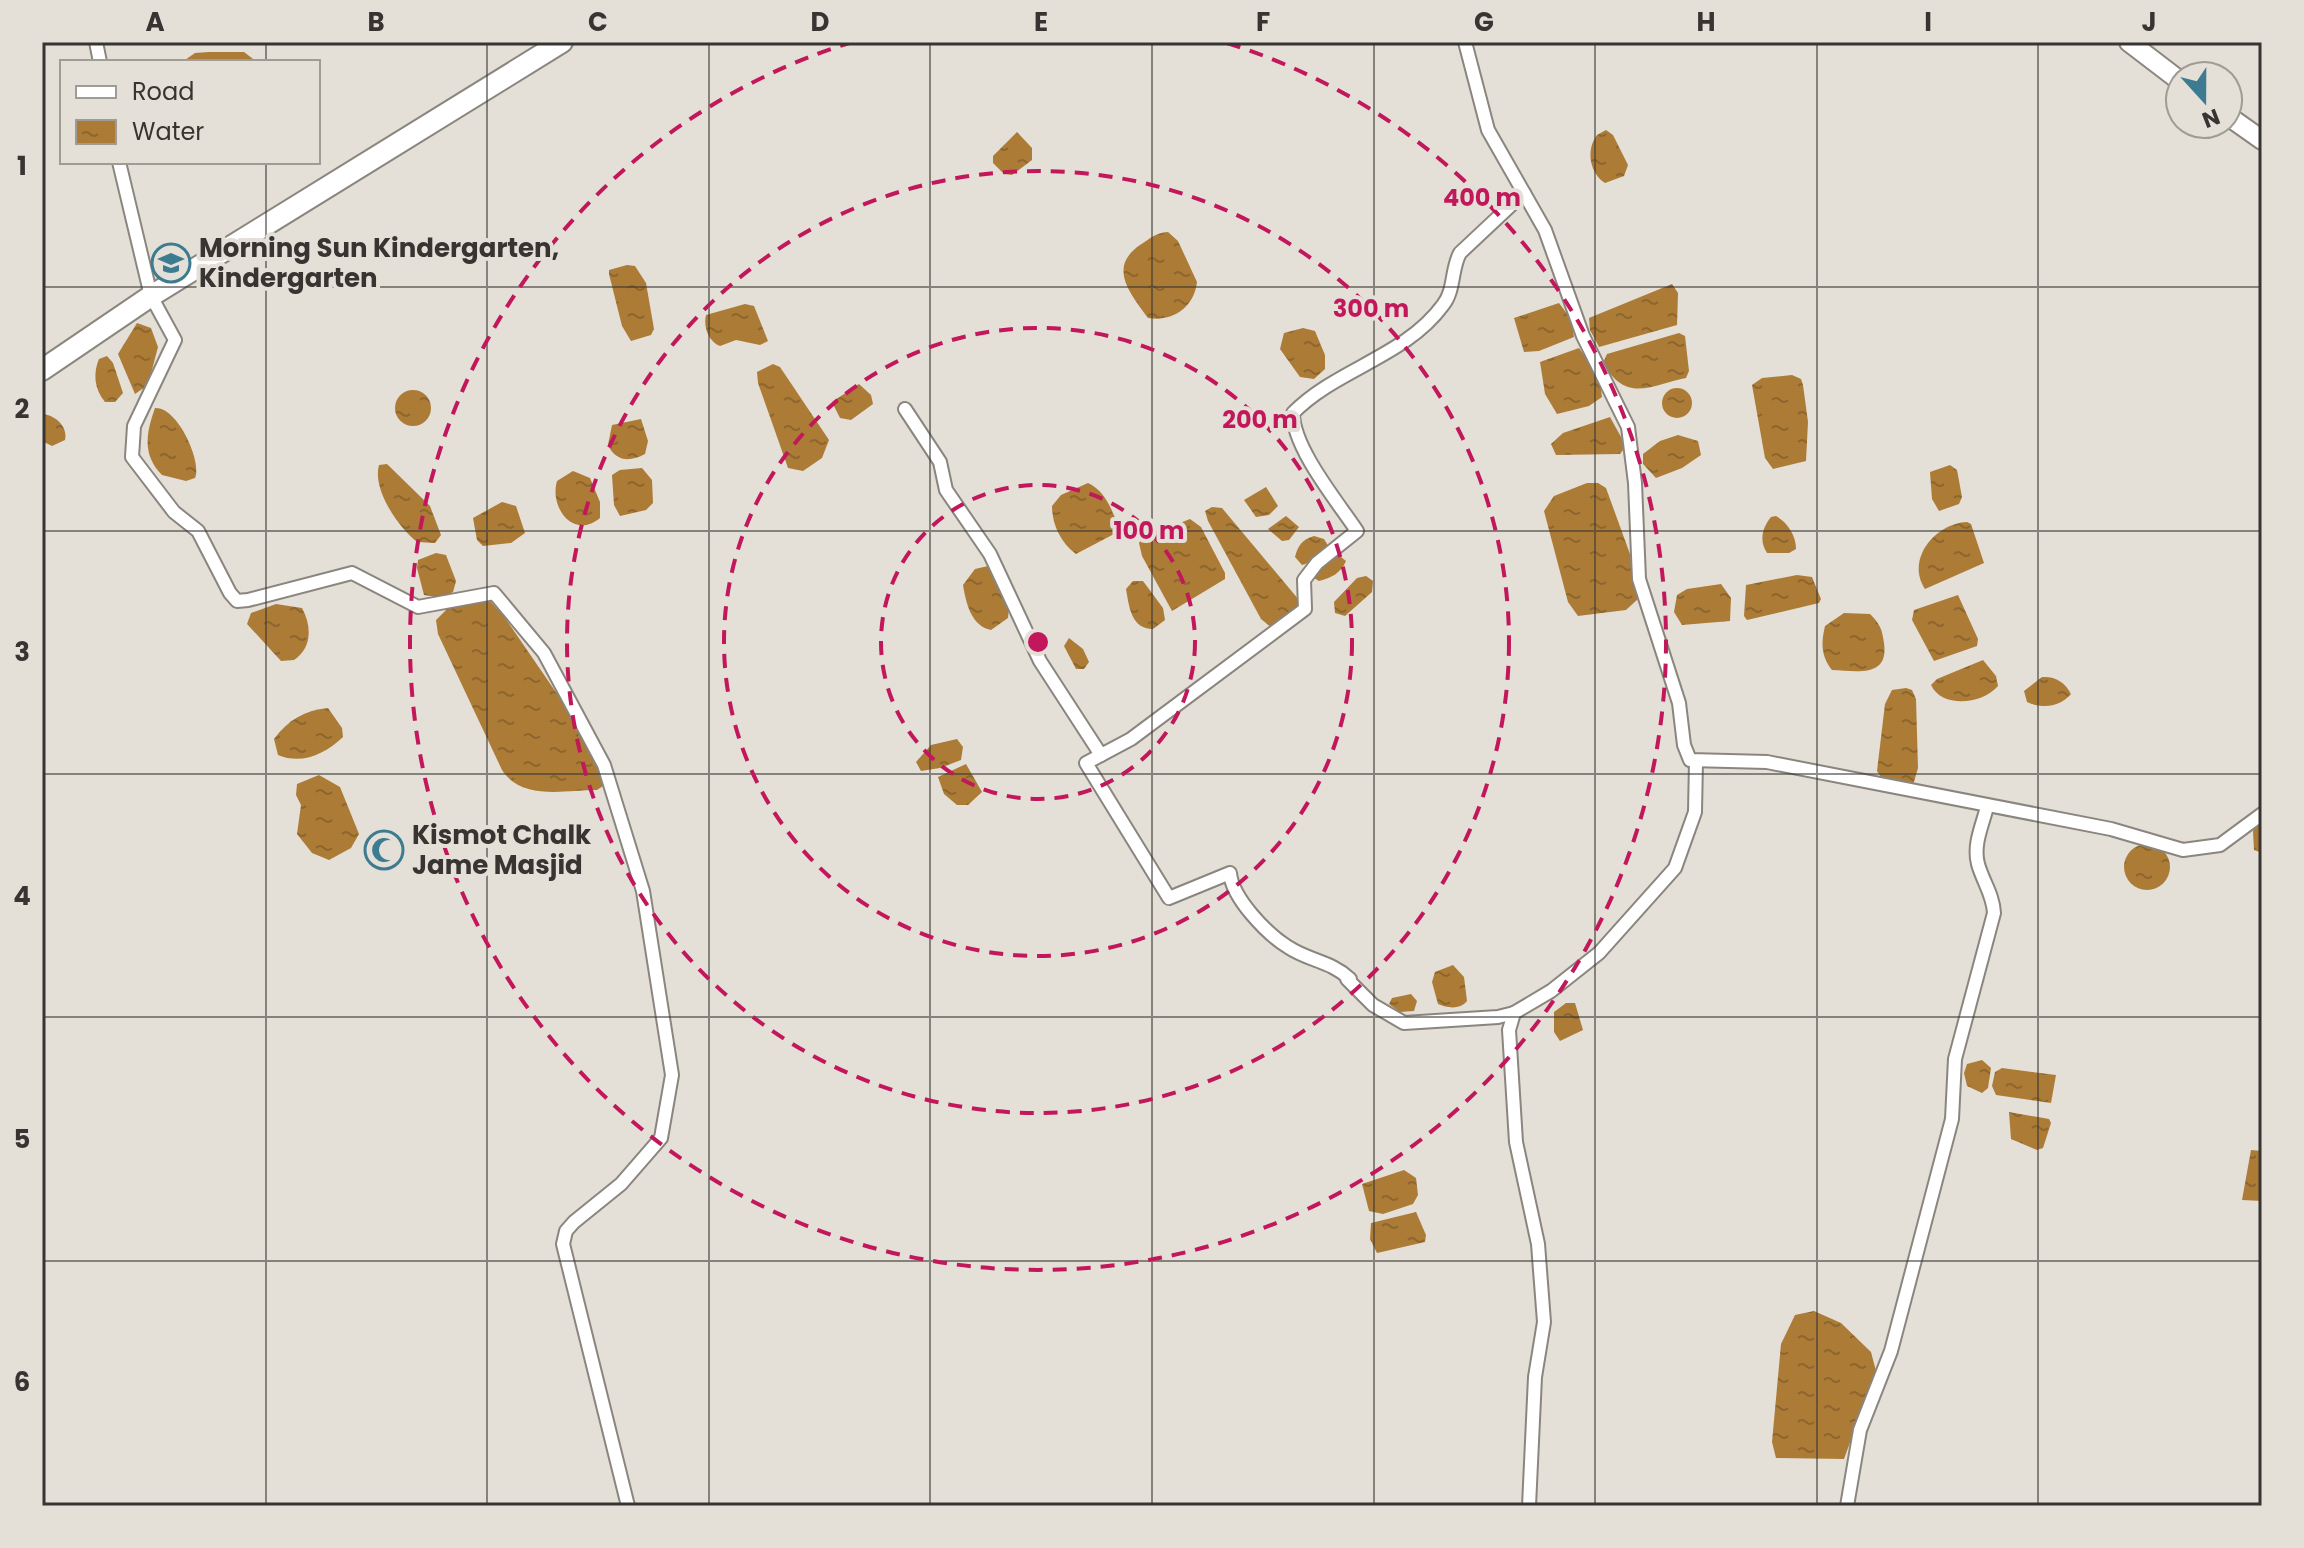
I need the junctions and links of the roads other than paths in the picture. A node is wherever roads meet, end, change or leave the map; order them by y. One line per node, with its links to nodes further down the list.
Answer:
1 (562, 42): 9 (highway)
2 (1465, 42): 8 (street)
3 (2129, 42): 4 (main road)
4 (2164, 69)
5 (2244, 127): 6 (main road)
6 (2262, 140)
7 (119, 164): 9 (street)
8 (1524, 193): 12 (street); 13 (street)
9 (151, 296): 10 (highway); 17 (street)
10 (42, 370)
11 (905, 409): 12 (street)
12 (1101, 755): 16 (street)
13 (1696, 761): 14 (street); 16 (street)
14 (1987, 807): 15 (street); 19 (street)
15 (2262, 814)
16 (1514, 1013): 18 (street)
17 (628, 1506)
18 (1529, 1506)
19 (1847, 1506)

